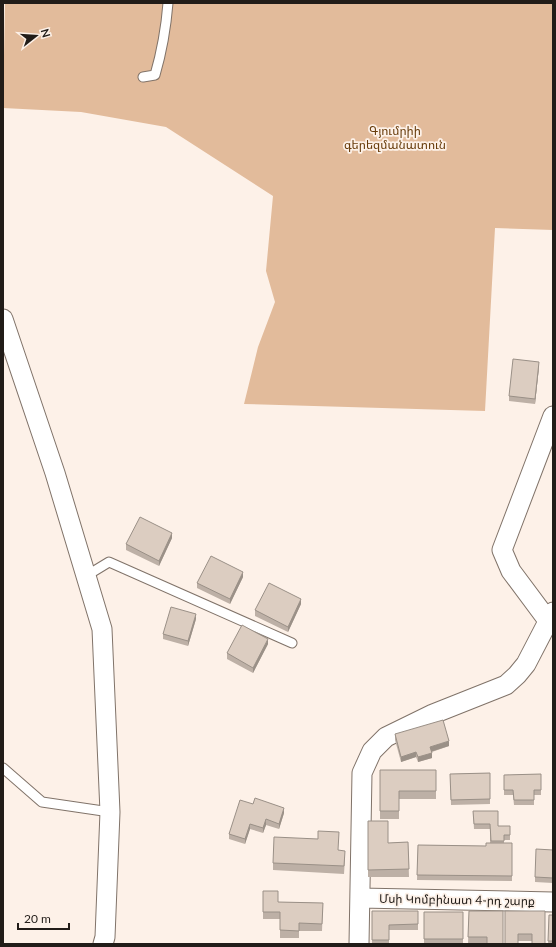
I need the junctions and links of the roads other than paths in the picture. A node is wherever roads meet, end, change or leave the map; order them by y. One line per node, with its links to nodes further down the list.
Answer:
1 (168, 3): 2 (lane)
2 (143, 77)
3 (3, 319): 5 (street)
4 (553, 416): 6 (street)
5 (86, 576): 7 (lane); 9 (street)
6 (551, 617): 10 (street)
7 (292, 643)
8 (3, 768): 9 (lane)
9 (110, 812): 12 (street)
10 (360, 898): 11 (street, Մսի Կոմբինատ 4-րդ շարք); 13 (street)
11 (553, 902)
12 (103, 944)
13 (360, 944)

